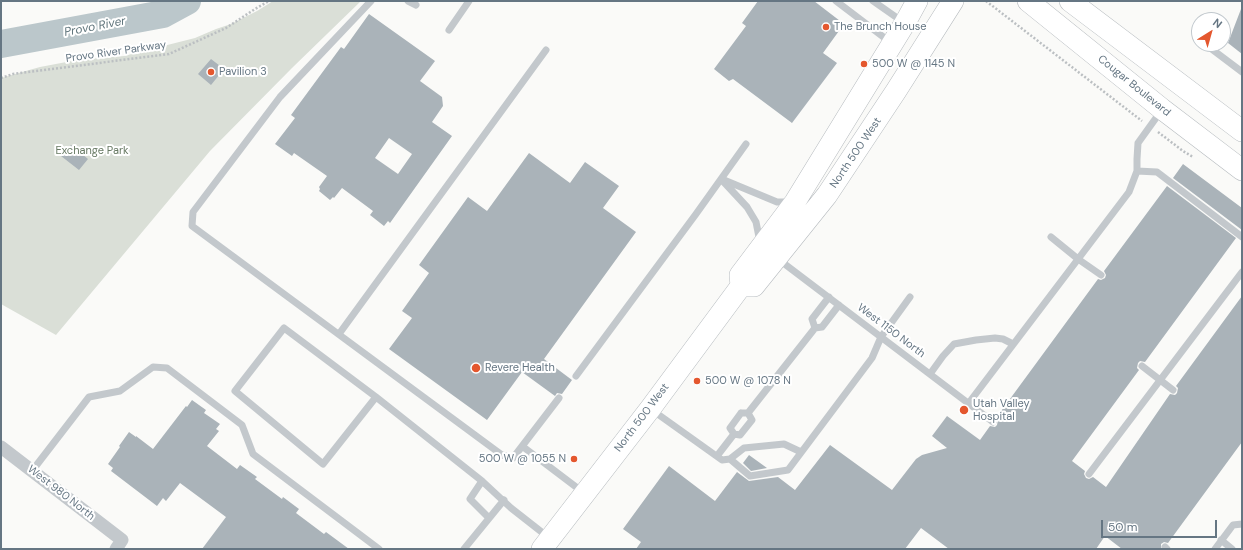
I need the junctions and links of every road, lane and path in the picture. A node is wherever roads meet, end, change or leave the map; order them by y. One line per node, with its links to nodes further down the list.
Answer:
1 (268, 1): 19 (path, Provo River Parkway)
2 (371, 1): 39 (lane)
3 (408, 1): 12 (lane)
4 (469, 1): 14 (lane)
5 (836, 1): 15 (lane)
6 (873, 1): 13 (lane)
7 (917, 1): 13 (main road, North 500 West)
8 (954, 1): 31 (main road, North 500 West)
9 (986, 1): 21 (path)
10 (1028, 1): 20 (main road, Cougar Boulevard)
11 (1070, 1): 22 (main road)
12 (416, 5)
13 (905, 23): 15 (main road, North 500 West)
14 (448, 30)
15 (893, 44): 28 (main road, North 500 West)
16 (546, 50): 39 (lane)
17 (1216, 52): 18 (lane)
18 (1242, 72)
19 (1, 78)
20 (1162, 109): 21 (lane); 25 (main road, Cougar Boulevard)
21 (1150, 127): 24 (path); 26 (lane)
22 (1242, 131)
23 (746, 144): 27 (lane)
24 (1197, 159)
25 (1242, 170)
26 (1137, 171): 30 (lane); 32 (lane)
27 (721, 179): 28 (lane); 31 (lane); 44 (lane)
28 (795, 202): 31 (main road, North 500 West)
29 (1051, 237): 32 (lane)
30 (1242, 237)
31 (769, 252): 35 (lane, West 1150 North); 50 (main road, North 500 West)
32 (1078, 259): 34 (lane); 41 (lane)
33 (1242, 272): 45 (lane)
34 (1101, 275)
35 (829, 297): 37 (lane, West 1150 North); 38 (lane)
36 (910, 297): 40 (lane)
37 (839, 305): 38 (lane); 40 (lane, West 1150 North)
38 (815, 328): 51 (lane)
39 (339, 334): 54 (lane)
40 (881, 337): 43 (lane, West 1150 North); 56 (lane)
41 (1013, 344): 43 (lane); 49 (lane)
42 (1142, 366): 45 (lane)
43 (930, 374): 49 (lane, West 1150 North)
44 (576, 376)
45 (1161, 380): 46 (lane); 60 (lane)
46 (1173, 390)
47 (376, 397): 47 (lane); 61 (lane)
48 (558, 398): 54 (lane)
49 (968, 404): 52 (lane, West 1150 North)
50 (650, 409): 57 (lane); 62 (main road, North 500 West)
51 (748, 413): 53 (lane); 53 (lane)
52 (993, 422)
53 (734, 434): 57 (lane)
54 (522, 446): 62 (lane)
55 (1, 447): 59 (street, West 980 North)
56 (801, 452): 58 (lane); 58 (lane)
57 (717, 456): 58 (lane)
58 (730, 459)
59 (32, 471): 67 (street, West 980 North); 69 (lane)
60 (1089, 474)
61 (482, 481): 63 (lane); 64 (lane)
62 (585, 493): 68 (main road, North 500 West)
63 (504, 500): 64 (lane); 68 (lane)
64 (489, 518): 70 (lane)
65 (1242, 524): 66 (lane)
66 (1221, 540): 71 (lane); 72 (lane)
67 (119, 544)
68 (546, 544)
69 (379, 549)
70 (464, 549)
71 (1215, 549)
72 (1232, 549)

